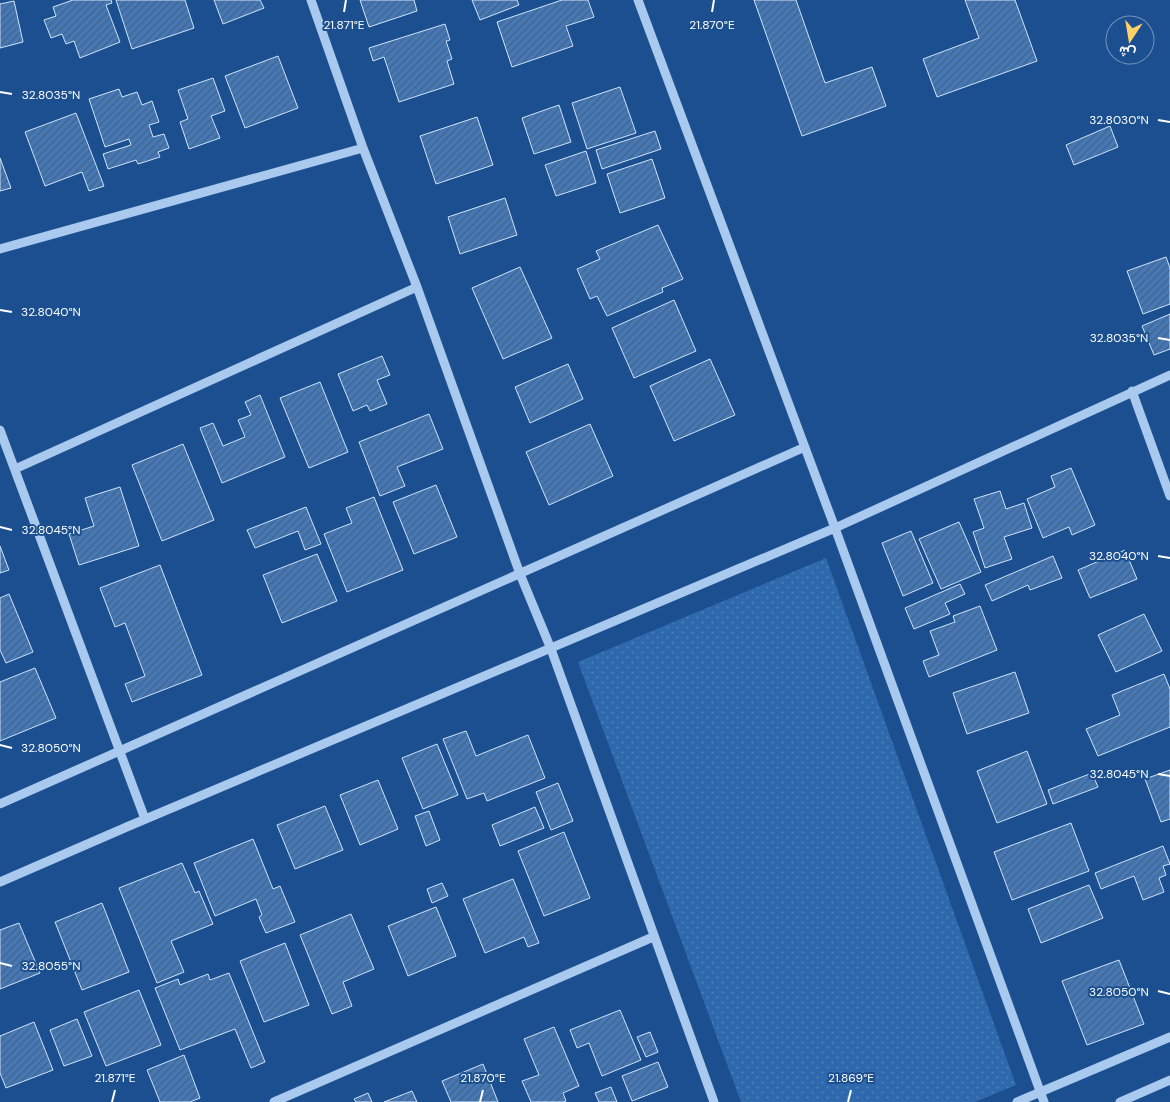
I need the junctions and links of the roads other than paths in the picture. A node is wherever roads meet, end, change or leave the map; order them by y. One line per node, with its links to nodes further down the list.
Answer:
1 (311, 0): 3 (street)
2 (638, 0): 9 (street)
3 (363, 148): 4 (street); 5 (street)
4 (0, 249)
5 (417, 287): 10 (street); 13 (street)
6 (1170, 375): 7 (street)
7 (1132, 391): 11 (street); 12 (street)
8 (0, 430): 10 (street)
9 (805, 447): 12 (street); 13 (street)
10 (15, 469): 15 (street)
11 (1170, 496)
12 (835, 528): 14 (street); 22 (street)
13 (520, 574): 14 (street); 15 (street)
14 (550, 649): 17 (street); 19 (street)
15 (119, 752): 16 (street); 17 (street)
16 (0, 804)
17 (145, 819): 18 (street)
18 (0, 882)
19 (653, 937): 23 (street); 24 (street)
20 (1170, 1037): 22 (street)
21 (1170, 1080): 27 (street)
22 (1040, 1092): 25 (street); 26 (street)
23 (274, 1102)
24 (714, 1102)
25 (1017, 1102)
26 (1044, 1102)
27 (1120, 1102)

